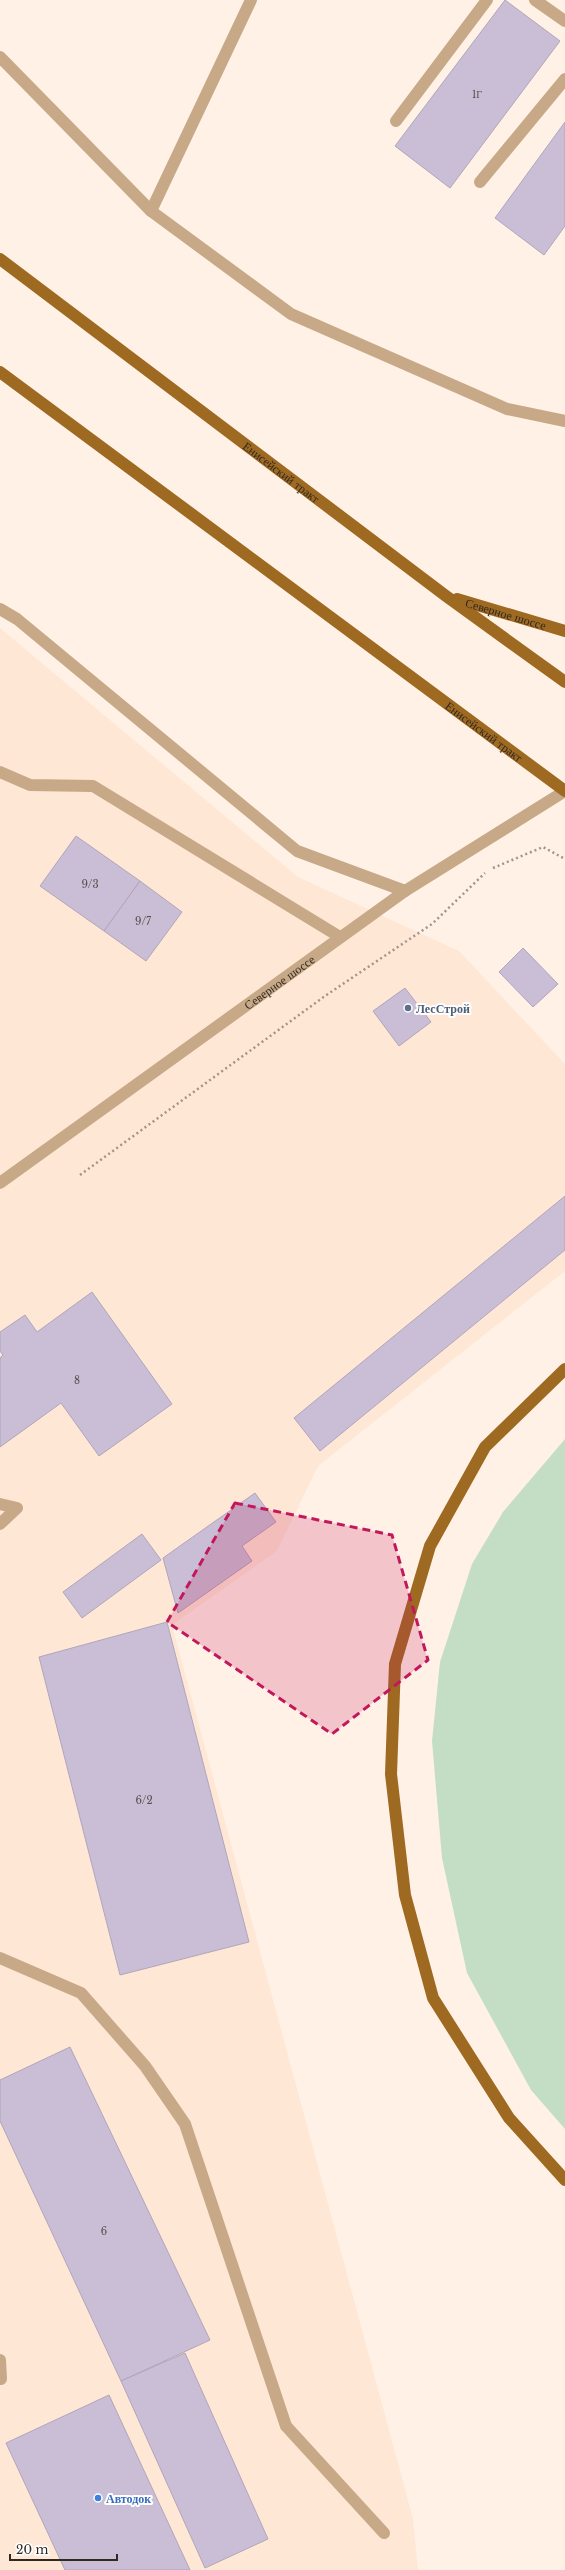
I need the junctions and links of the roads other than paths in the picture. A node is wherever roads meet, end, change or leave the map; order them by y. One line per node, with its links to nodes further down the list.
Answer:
1 (251, 0): 9 (street)
2 (487, 0): 7 (street)
3 (535, 0): 4 (street)
4 (565, 21)
5 (0, 58): 9 (street)
6 (565, 79): 8 (street)
7 (396, 121)
8 (480, 182)
9 (151, 211): 12 (street)
10 (0, 259): 13 (main road, Енисейский тракт)
11 (0, 372): 18 (main road, Енисейский тракт)
12 (565, 421)
13 (446, 596): 15 (main road, Северное шоссе); 16 (main road, Енисейский тракт)
14 (0, 609): 19 (street)
15 (565, 631)
16 (565, 682)
17 (0, 772): 20 (street)
18 (565, 791): 19 (street, Северное шоссе)
19 (405, 891): 20 (street, Северное шоссе)
20 (340, 936): 21 (street, Северное шоссе)
21 (0, 1183)
22 (565, 1369): 26 (main road)
23 (0, 1504): 24 (street)
24 (0, 1524)
25 (0, 1958): 29 (street)
26 (565, 2180)
27 (0, 2360): 28 (street)
28 (1, 2379)
29 (384, 2533)

